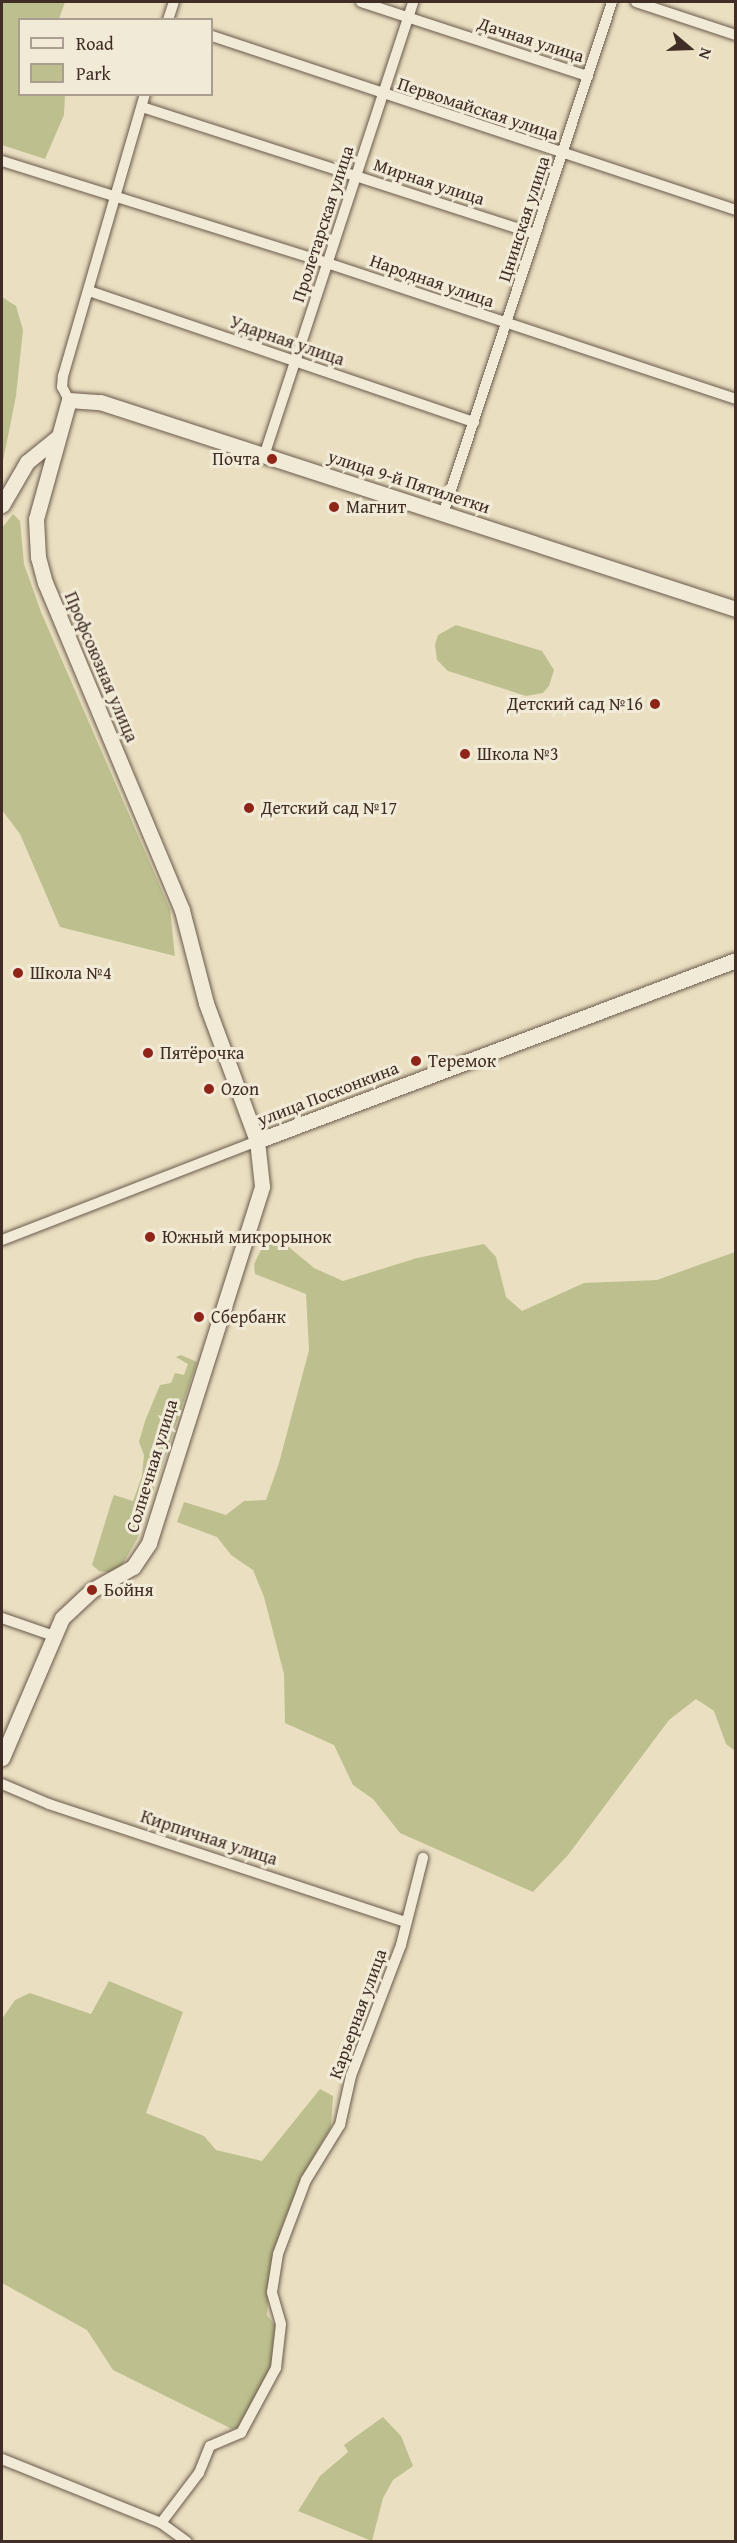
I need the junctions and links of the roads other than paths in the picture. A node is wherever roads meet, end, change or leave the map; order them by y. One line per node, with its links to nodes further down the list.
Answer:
1 (174, 2): 7 (street)
2 (361, 2): 6 (street, Дачная улица)
3 (413, 2): 6 (street, Пролетарская улица)
4 (612, 2): 10 (street, Цнинская улица)
5 (636, 2): 8 (street)
6 (408, 17): 10 (street, Дачная улица); 11 (street, Пролетарская улица)
7 (169, 18)
8 (735, 35)
9 (213, 36): 11 (street, Первомайская улица)
10 (588, 76): 14 (street, Цнинская улица)
11 (382, 95): 14 (street, Первомайская улица); 16 (street, Пролетарская улица)
12 (145, 96): 13 (street, Профсоюзная улица)
13 (142, 107): 16 (street, Мирная улица); 17 (street, Профсоюзная улица)
14 (562, 153): 18 (street, Первомайская улица); 19 (street, Цнинская улица)
15 (2, 161): 17 (street, Народная улица)
16 (356, 176): 19 (street, Мирная улица); 20 (street, Пролетарская улица)
17 (117, 199): 20 (street, Народная улица); 21 (street, Профсоюзная улица)
18 (735, 210)
19 (535, 234): 22 (street, Цнинская улица)
20 (327, 263): 22 (street, Народная улица); 23 (street, Пролетарская улица)
21 (89, 291): 23 (street, Ударная улица); 25 (street, Профсоюзная улица)
22 (508, 324): 24 (street, Народная улица); 26 (street, Цнинская улица)
23 (296, 362): 26 (street, Ударная улица); 28 (street, Пролетарская улица)
24 (735, 399)
25 (69, 400): 27 (street, Профсоюзная улица); 28 (street, улица 9-й Пятилетки)
26 (474, 422): 30 (street, Цнинская улица)
27 (57, 438): 29 (street); 33 (street, Профсоюзная улица)
28 (264, 456): 30 (street, улица 9-й Пятилетки)
29 (2, 505)
30 (443, 514): 31 (street, улица 9-й Пятилетки)
31 (735, 609)
32 (735, 960): 33 (street, улица Посконкина)
33 (257, 1142): 34 (street, улица Посконкина); 36 (street, Солнечная улица)
34 (2, 1240)
35 (2, 1618): 36 (street)
36 (54, 1636): 37 (street, Солнечная улица)
37 (2, 1758)
38 (2, 1784): 40 (street, Кирпичная улица)
39 (423, 1858): 40 (street, Карьерная улица)
40 (406, 1922): 42 (street, Карьерная улица)
41 (2, 2459): 42 (street)
42 (161, 2523): 43 (street)
43 (187, 2541)

